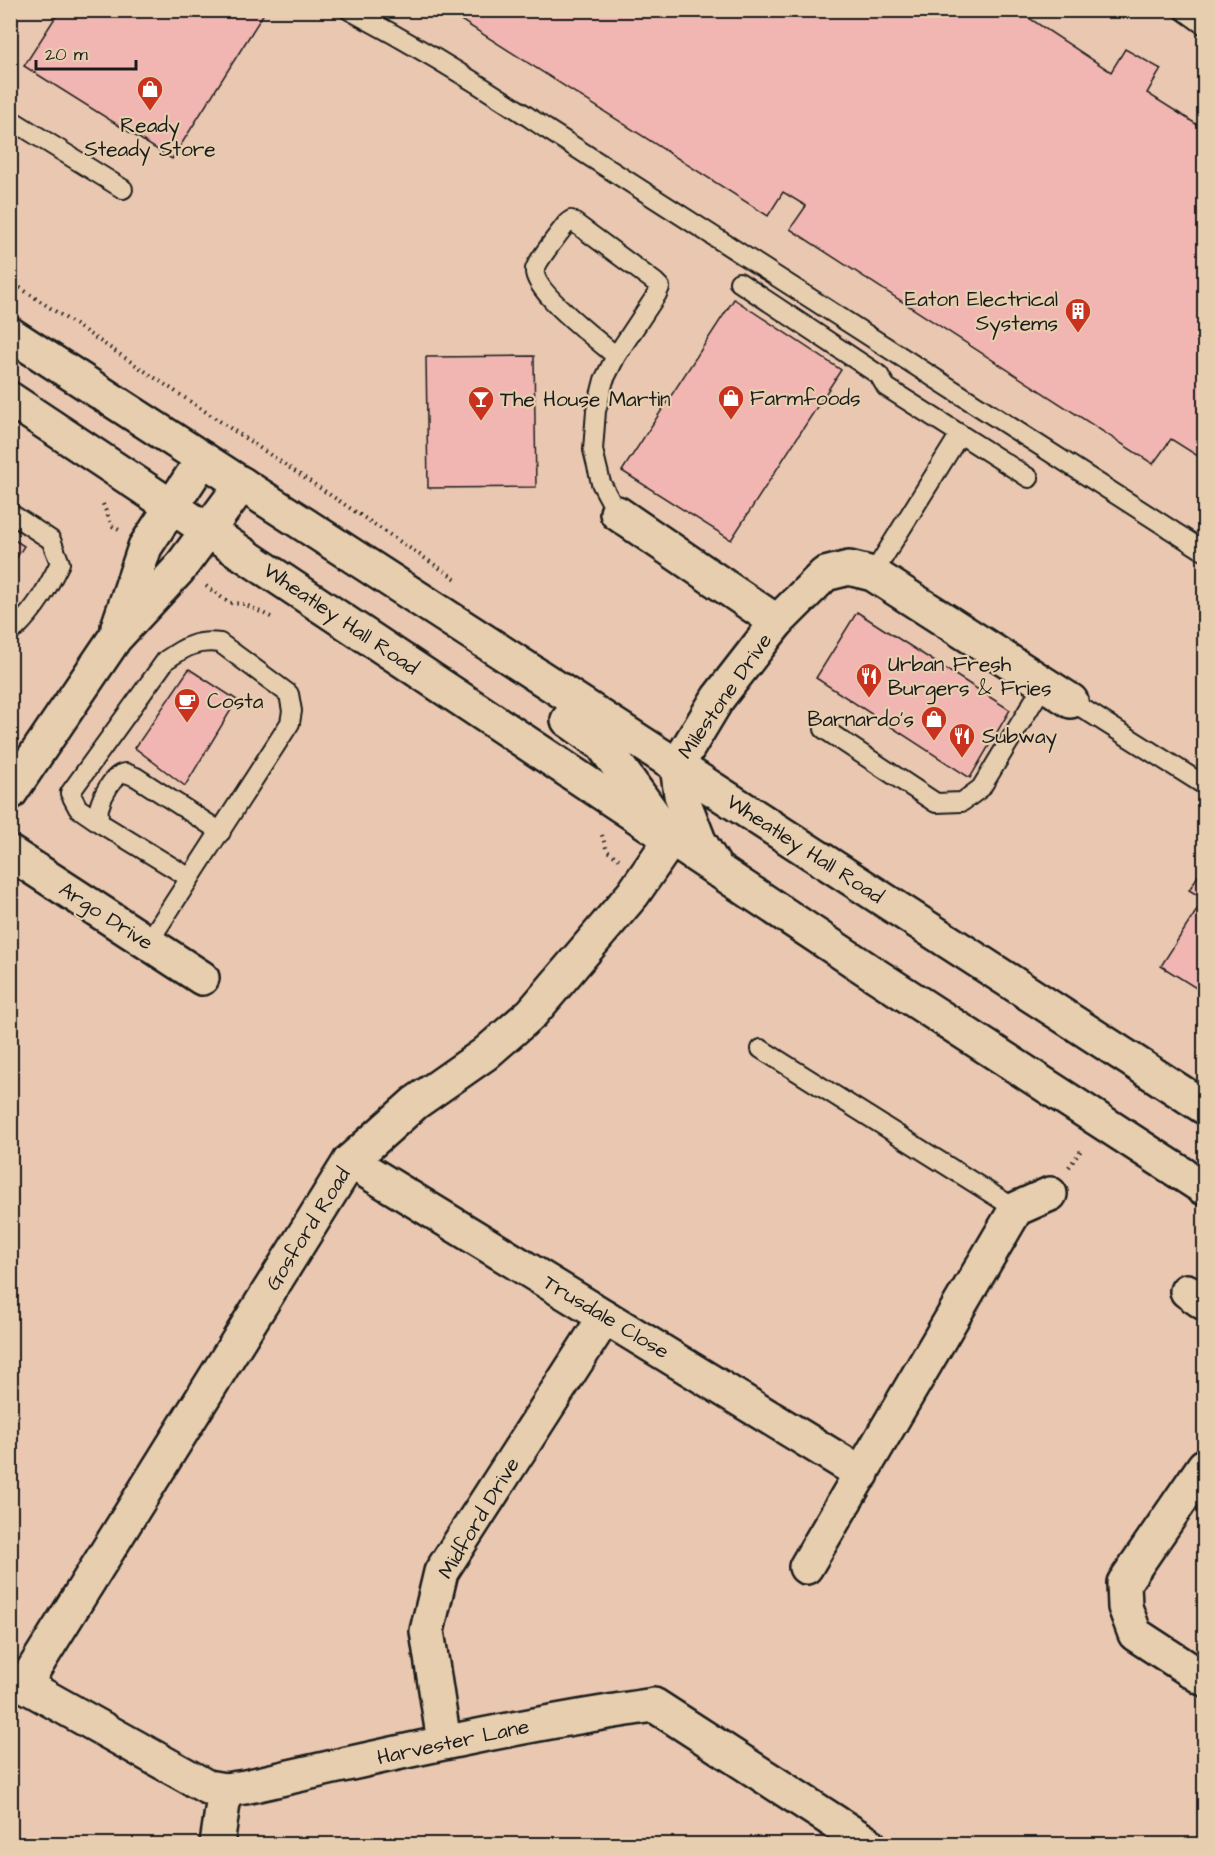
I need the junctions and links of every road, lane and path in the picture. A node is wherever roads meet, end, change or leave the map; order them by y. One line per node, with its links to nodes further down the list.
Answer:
1 (349, 10): 21 (lane)
2 (1183, 10): 3 (lane)
3 (1204, 25)
4 (10, 119): 5 (lane)
5 (123, 189)
6 (10, 281): 24 (path)
7 (739, 282): 11 (lane)
8 (10, 334): 12 (main road, Wheatley Hall Road)
9 (616, 356): 9 (lane); 18 (lane)
10 (10, 399): 16 (main road, Wheatley Hall Road)
11 (960, 434): 13 (lane); 23 (lane)
12 (203, 459): 14 (main road, Wheatley Hall Road); 16 (main road)
13 (1029, 478)
14 (242, 484): 19 (main road); 25 (main road, Wheatley Hall Road)
15 (99, 498): 20 (path)
16 (171, 506): 19 (main road, Wheatley Hall Road); 20 (main road)
17 (10, 513): 28 (lane)
18 (616, 513): 27 (main road, Milestone Drive)
19 (209, 531): 22 (main road); 38 (main road, Wheatley Hall Road)
20 (145, 547): 29 (main road)
21 (1204, 551)
22 (179, 569): 26 (path); 29 (main road)
23 (873, 574): 27 (main road, Milestone Drive); 30 (main road, Milestone Drive)
24 (466, 586)
25 (406, 591): 33 (main road, Wheatley Hall Road); 38 (main road, Wheatley Hall Road)
26 (217, 593)
27 (777, 622): 33 (main road, Milestone Drive)
28 (16, 628)
29 (115, 638): 35 (main road)
30 (1044, 684): 31 (main road, Milestone Drive); 32 (lane)
31 (1071, 701): 34 (lane)
32 (824, 729)
33 (676, 766): 40 (main road, Milestone Drive); 45 (main road, Wheatley Hall Road)
34 (1204, 785)
35 (10, 793)
36 (100, 823): 37 (lane); 37 (lane); 41 (lane)
37 (221, 832): 41 (lane)
38 (671, 839): 40 (main road, Wheatley Hall Road); 47 (main road, Gosford Road)
39 (10, 853): 42 (main road, Argo Drive)
40 (717, 870): 48 (main road, Wheatley Hall Road)
41 (190, 878): 42 (lane)
42 (148, 943): 43 (main road, Argo Drive)
43 (202, 978)
44 (761, 1049): 50 (lane)
45 (1204, 1107)
46 (1087, 1142): 49 (path)
47 (350, 1161): 51 (main road, Trusdale Close); 56 (main road, Gosford Road)
48 (1204, 1188)
49 (1050, 1194): 50 (main road)
50 (1016, 1209): 53 (main road)
51 (605, 1317): 53 (main road, Trusdale Close); 57 (main road, Midford Drive)
52 (1204, 1466): 55 (main road)
53 (862, 1474): 54 (main road)
54 (806, 1567)
55 (1204, 1679)
56 (24, 1685): 58 (main road, Harvester Lane)
57 (444, 1742): 58 (main road, Harvester Lane); 60 (main road, Harvester Lane)
58 (225, 1790): 59 (main road)
59 (217, 1845)
60 (869, 1845)

